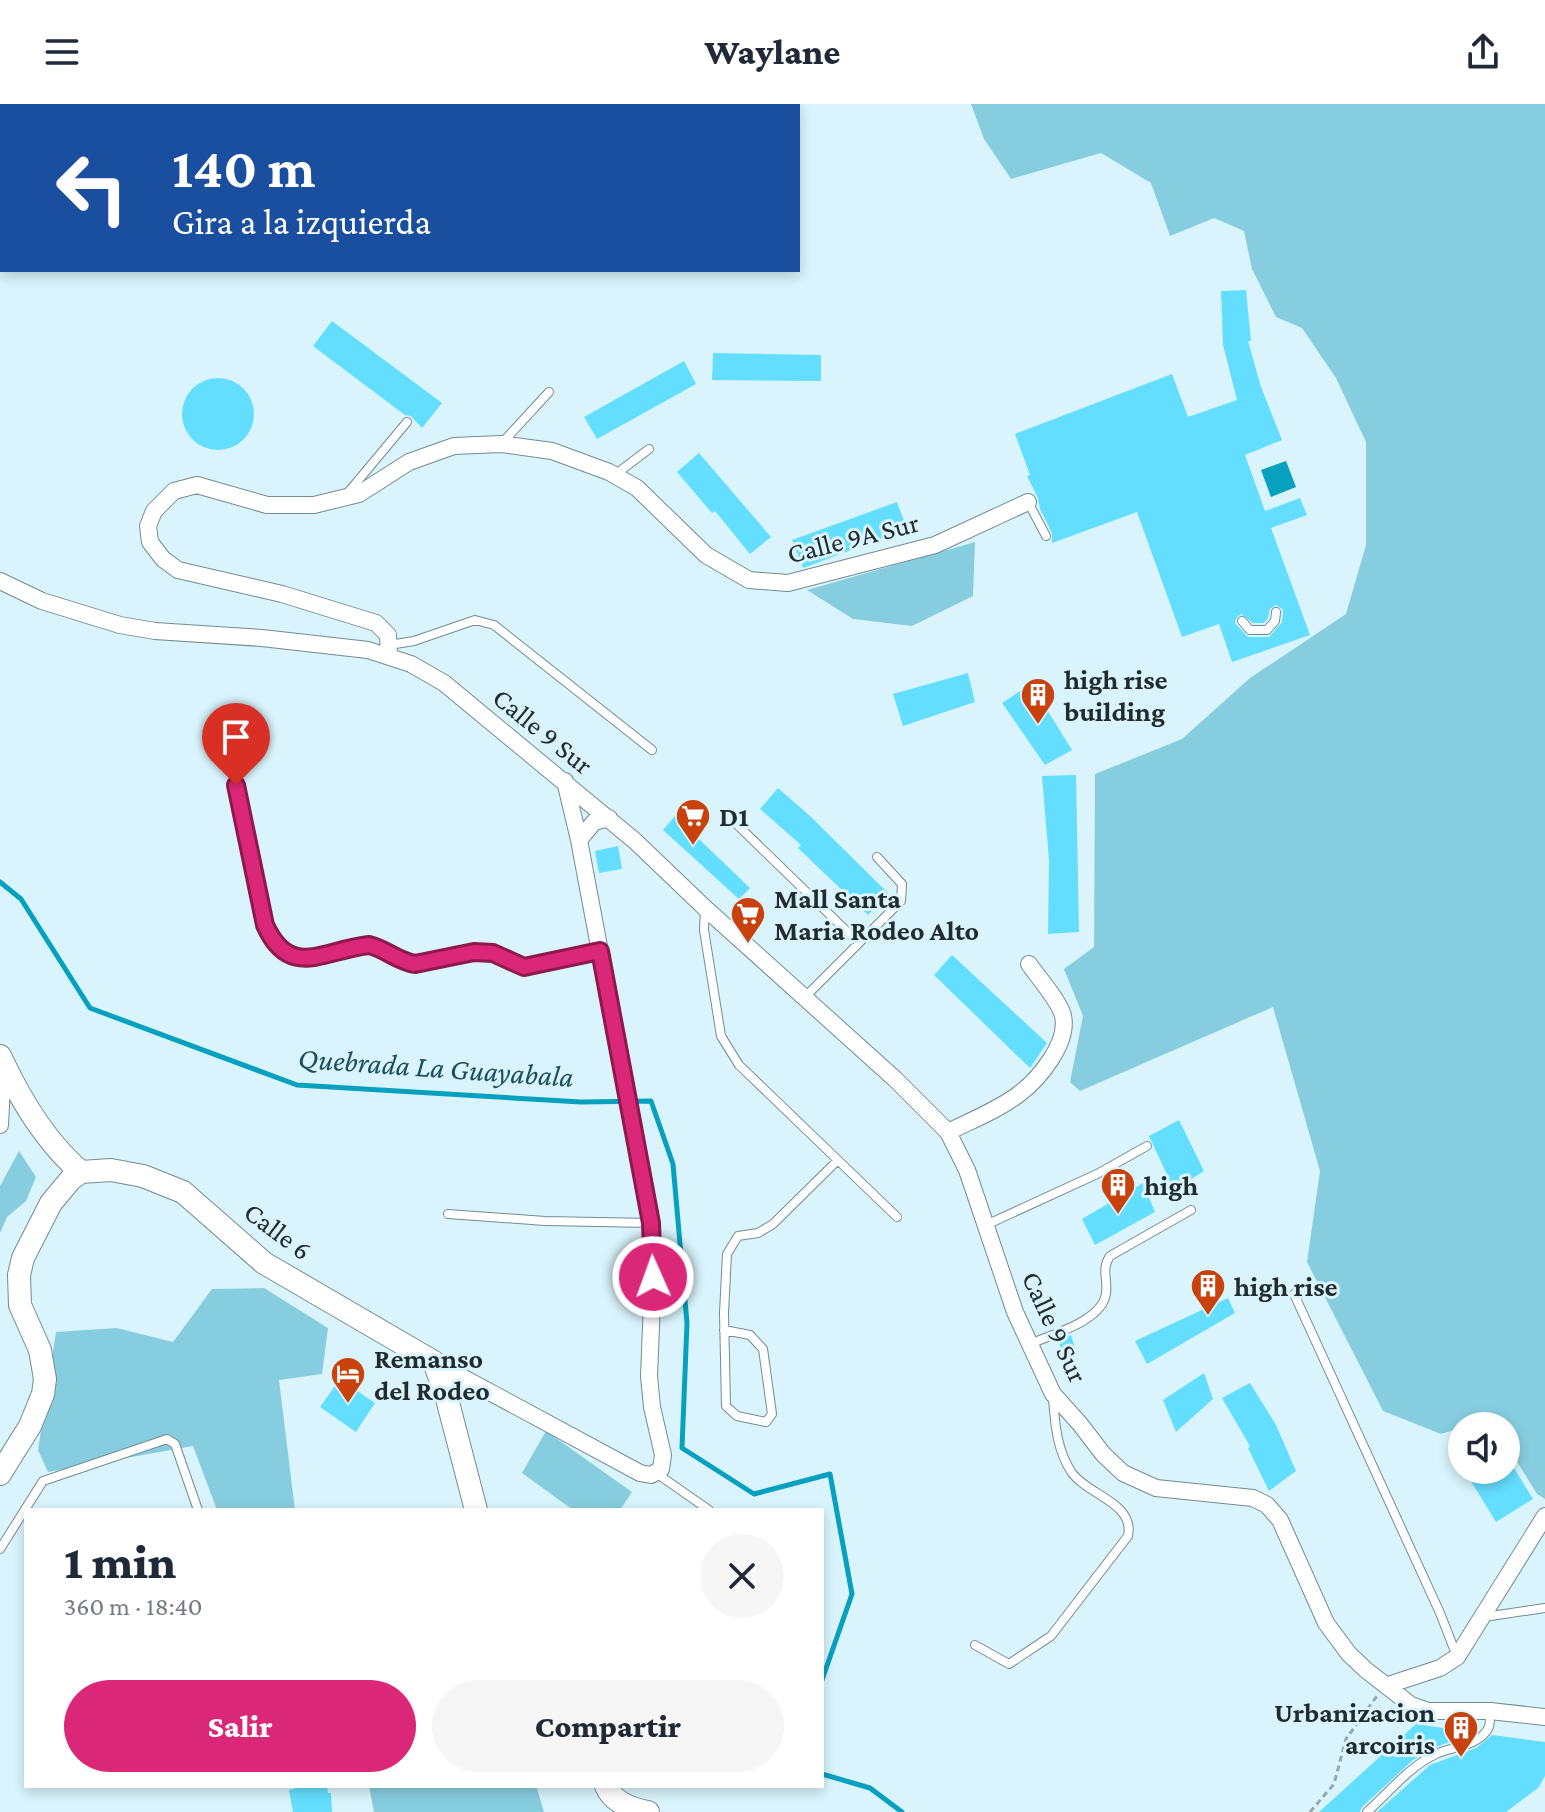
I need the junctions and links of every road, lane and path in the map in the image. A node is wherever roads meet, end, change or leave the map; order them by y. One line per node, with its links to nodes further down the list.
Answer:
1 (549, 392): 3 (lane)
2 (407, 422): 6 (lane)
3 (501, 444): 5 (street, Calle 9A Sur); 6 (street, Calle 9A Sur)
4 (649, 449): 5 (lane)
5 (615, 475): 7 (street, Calle 9A Sur)
6 (343, 498): 12 (street, Calle 9A Sur)
7 (1028, 502): 8 (lane)
8 (1046, 536)
9 (0, 581): 12 (street, Calle 9 Sur)
10 (1276, 612): 11 (lane)
11 (1242, 621)
12 (389, 650): 13 (lane); 15 (street, Calle 9 Sur)
13 (652, 750)
14 (231, 756): 22 (lane)
15 (565, 781): 17 (street, Calle 9 Sur); 18 (street)
16 (724, 812): 21 (lane)
17 (609, 818): 18 (street); 20 (street, Calle 9 Sur)
18 (579, 840): 22 (street)
19 (877, 857): 21 (lane)
20 (705, 908): 24 (street, Calle 9 Sur); 29 (lane)
21 (859, 943): 24 (lane)
22 (600, 951): 34 (street)
23 (1029, 964): 27 (street)
24 (805, 997): 27 (street, Calle 9 Sur)
25 (1, 1059): 26 (street); 30 (street)
26 (0, 1125)
27 (948, 1132): 35 (street, Calle 9 Sur)
28 (1147, 1146): 35 (lane)
29 (837, 1161): 33 (lane); 37 (lane)
30 (81, 1172): 39 (street, Calle 6); 41 (street)
31 (1191, 1210): 38 (lane)
32 (448, 1214): 34 (lane)
33 (897, 1217)
34 (651, 1223): 42 (street)
35 (986, 1225): 38 (street, Calle 9 Sur)
36 (1294, 1294): 53 (lane)
37 (724, 1330): 37 (lane)
38 (1030, 1344): 40 (street, Calle 9 Sur)
39 (434, 1362): 42 (street, Calle 6); 45 (street)
40 (1053, 1394): 52 (lane); 54 (street, Calle 9 Sur)
41 (0, 1474)
42 (654, 1474): 46 (lane)
43 (26, 1508): 44 (lane)
44 (197, 1508)
45 (475, 1508)
46 (706, 1508)
47 (24, 1511): 49 (lane)
48 (1545, 1516): 51 (street)
49 (0, 1549)
50 (1545, 1608): 51 (lane)
51 (1484, 1617): 53 (street)
52 (975, 1645)
53 (1457, 1657): 54 (street)
54 (1388, 1685): 55 (street, Calle 9 Sur); 59 (path)
55 (1490, 1711): 56 (street, Calle 9 Sur); 60 (lane)
56 (1545, 1717)
57 (607, 1798): 58 (street)
58 (648, 1812)
59 (1310, 1812)
60 (1367, 1812)

